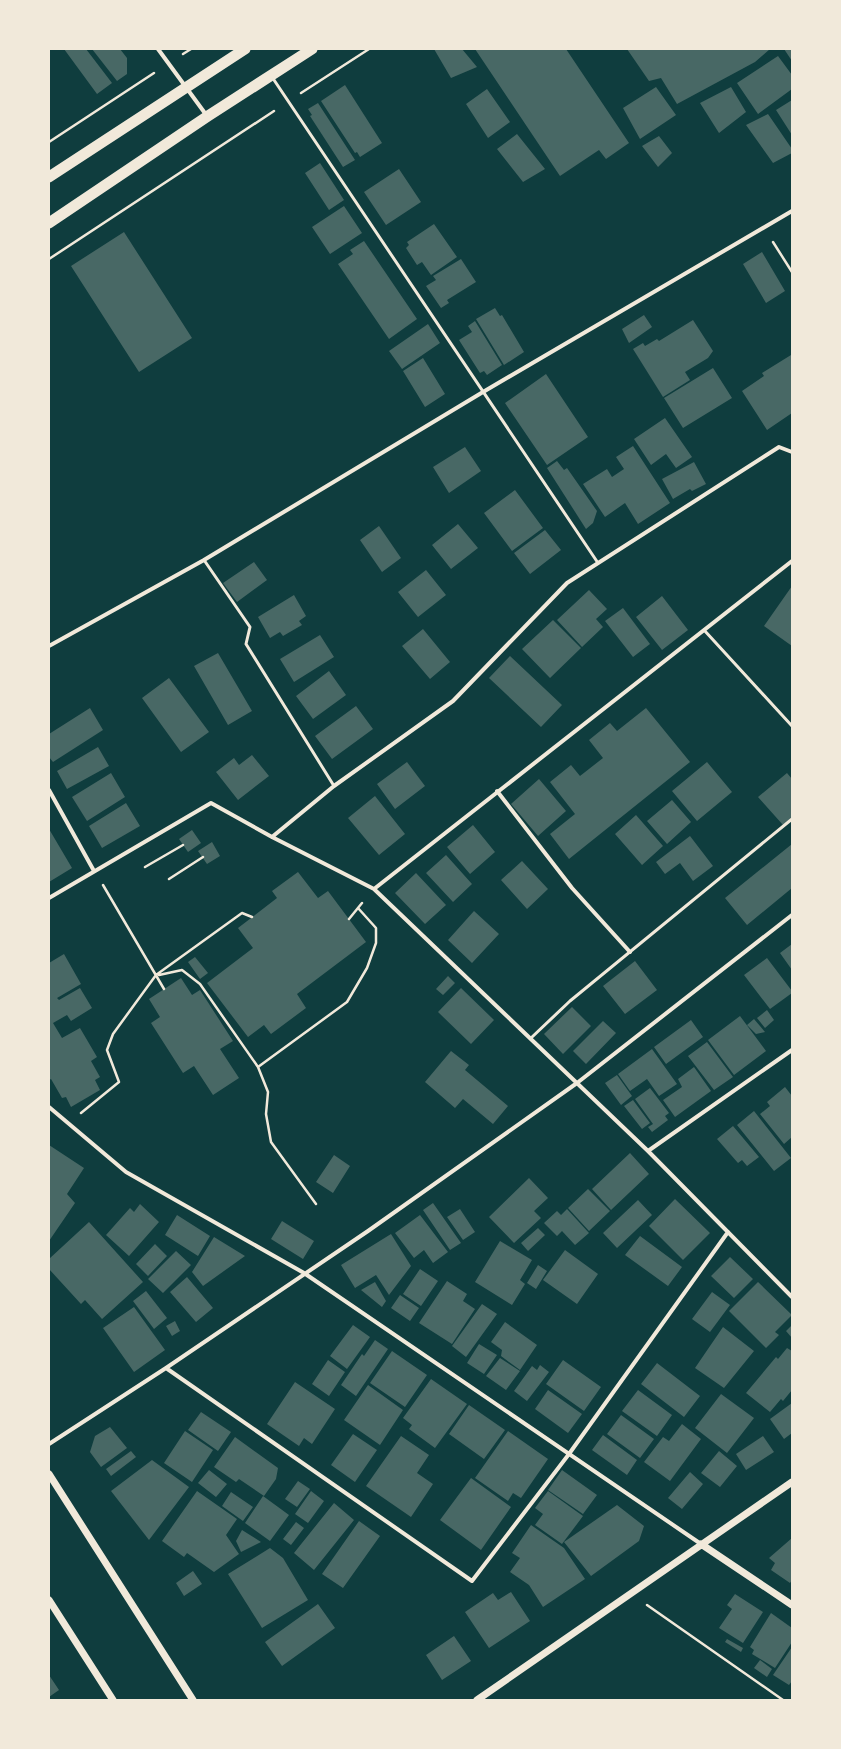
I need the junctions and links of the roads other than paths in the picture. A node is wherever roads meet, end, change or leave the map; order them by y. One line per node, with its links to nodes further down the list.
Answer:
1 (158, 49): 5 (street)
2 (245, 49): 5 (highway)
3 (312, 49): 4 (highway)
4 (271, 75): 6 (highway); 10 (lane)
5 (186, 88): 6 (street); 7 (highway)
6 (208, 116): 9 (highway)
7 (49, 177)
8 (792, 210): 10 (street)
9 (49, 223)
10 (483, 392): 12 (street); 14 (lane)
11 (792, 452): 14 (street)
12 (204, 560): 16 (street); 18 (lane)
13 (792, 561): 15 (street)
14 (598, 563): 18 (street)
15 (704, 630): 17 (lane); 20 (street)
16 (49, 646)
17 (792, 726)
18 (334, 786): 22 (street)
19 (49, 790): 23 (street)
20 (497, 791): 24 (street); 27 (street)
21 (792, 819): 27 (lane)
22 (272, 837): 23 (street); 24 (street)
23 (94, 871): 25 (street)
24 (374, 889): 28 (street)
25 (49, 898)
26 (792, 915): 30 (street)
27 (630, 952): 28 (lane)
28 (531, 1038): 30 (street)
29 (792, 1050): 32 (street)
30 (577, 1083): 32 (street); 34 (street)
31 (49, 1107): 34 (street)
32 (648, 1151): 33 (street)
33 (728, 1232): 35 (street); 38 (street)
34 (304, 1273): 36 (street); 38 (street)
35 (792, 1297)
36 (166, 1368): 37 (street); 38 (street)
37 (49, 1444)
38 (568, 1454): 41 (street)
39 (49, 1474): 45 (street)
40 (792, 1482): 41 (street)
41 (702, 1544): 43 (street); 46 (street)
42 (49, 1600): 44 (street)
43 (792, 1605)
44 (112, 1700)
45 (193, 1700)
46 (477, 1700)

